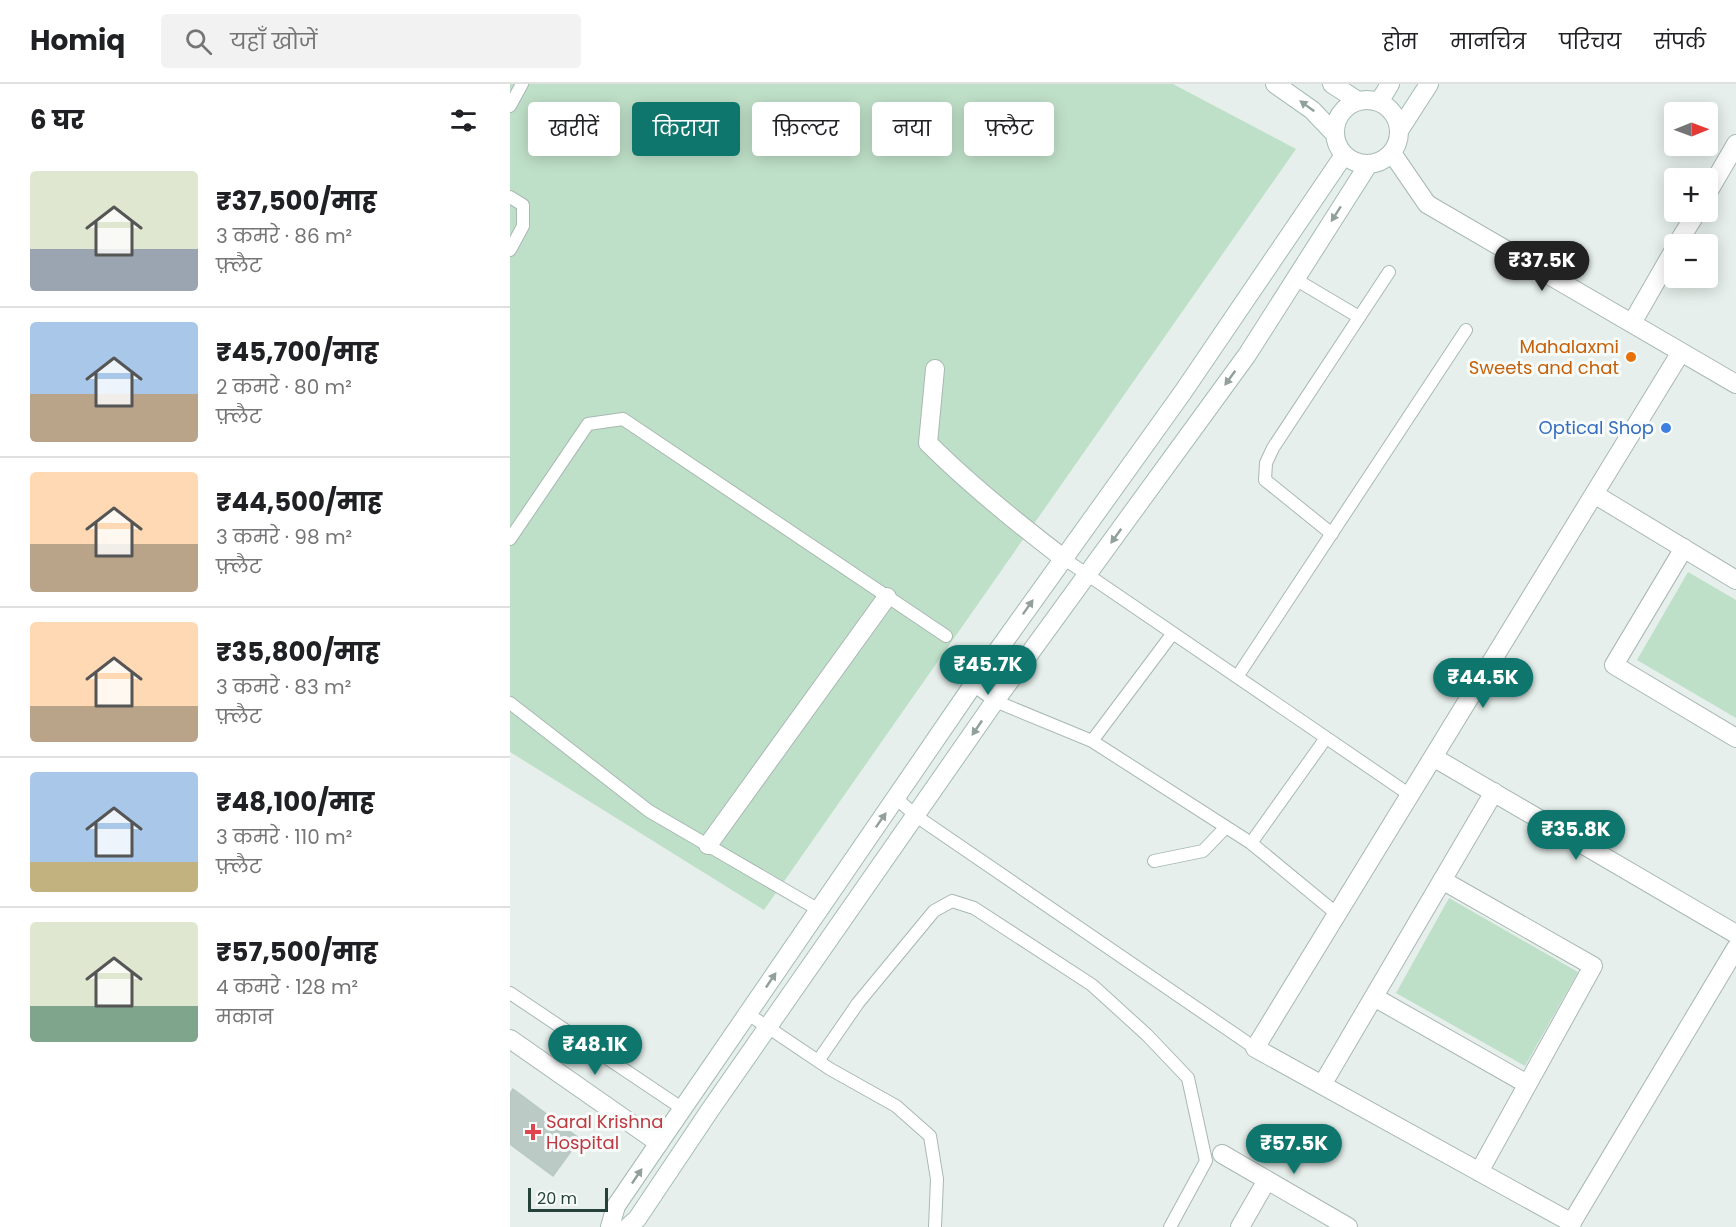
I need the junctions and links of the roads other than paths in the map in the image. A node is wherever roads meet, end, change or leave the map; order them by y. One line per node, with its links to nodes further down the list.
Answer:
1 (522, 84): 8 (lane)
2 (1275, 84): 10 (street, one-way to 2)
3 (1332, 84): 6 (street)
4 (1390, 84): 7 (street)
5 (1429, 84): 9 (street)
6 (1359, 101): 7 (street); 10 (street)
7 (1379, 102): 9 (street)
8 (510, 106)
9 (1400, 129): 12 (street)
10 (1334, 133): 13 (street)
11 (1736, 144): 15 (street)
12 (1392, 153): 14 (street); 22 (street)
13 (1344, 155): 14 (street); 27 (street)
14 (1368, 165): 20 (street, one-way to 20)
15 (1718, 175)
16 (510, 196): 17 (lane)
17 (510, 250)
18 (1664, 267): 22 (street)
19 (1389, 272): 21 (lane)
20 (1295, 279): 21 (lane); 28 (street, one-way to 28)
21 (1359, 317): 30 (lane)
22 (1632, 323): 24 (street)
23 (1467, 330): 30 (lane)
24 (1681, 352): 26 (street); 29 (street)
25 (935, 369): 33 (street)
26 (1736, 384)
27 (1183, 392): 28 (street); 33 (street)
28 (1206, 410): 34 (street, one-way to 34)
29 (1594, 494): 32 (street); 46 (street)
30 (1332, 534): 39 (lane)
31 (510, 539): 36 (lane)
32 (1684, 548): 35 (street); 44 (street)
33 (1063, 558): 34 (lane); 40 (street, one-way to 33)
34 (1088, 575): 37 (lane); 41 (street)
35 (1736, 580)
36 (887, 597): 38 (lane); 53 (street)
37 (1173, 633): 39 (lane); 45 (lane)
38 (946, 636)
39 (1237, 677): 43 (lane)
40 (973, 685): 41 (lane); 49 (street)
41 (995, 701): 45 (lane); 50 (street, one-way to 50)
42 (510, 703): 53 (lane)
43 (1326, 738): 48 (lane); 52 (lane)
44 (1736, 738)
45 (1092, 741): 51 (lane)
46 (1433, 757): 47 (street); 48 (street)
47 (1494, 792): 55 (street); 58 (street)
48 (1410, 795): 57 (street)
49 (896, 798): 50 (lane); 56 (street, one-way to 49)
50 (916, 816): 63 (street); 65 (lane)
51 (1226, 827): 52 (lane); 54 (lane)
52 (1251, 843): 57 (lane)
53 (708, 845): 56 (lane)
54 (1154, 861)
55 (1442, 880): 61 (street); 67 (street)
56 (819, 910): 62 (street, one-way to 56)
57 (1337, 914): 65 (street)
58 (1736, 934)
59 (1736, 948): 74 (street)
60 (510, 993): 69 (lane)
61 (1374, 997): 67 (street); 68 (street)
62 (748, 1014): 63 (lane); 69 (street)
63 (768, 1027): 66 (lane); 76 (street)
64 (510, 1039): 70 (street)
65 (1255, 1048): 68 (street)
66 (818, 1061): 77 (lane); 78 (lane)
67 (1527, 1084): 72 (street)
68 (1322, 1085): 72 (street)
69 (683, 1109): 70 (street)
70 (659, 1143): 75 (street, one-way to 70)
71 (1222, 1154): 73 (street)
72 (1479, 1172): 74 (street)
73 (1267, 1180): 79 (street); 80 (street)
74 (1570, 1225)
75 (610, 1227)
76 (628, 1227)
77 (935, 1227)
78 (1170, 1227)
79 (1240, 1227)
80 (1348, 1227)

